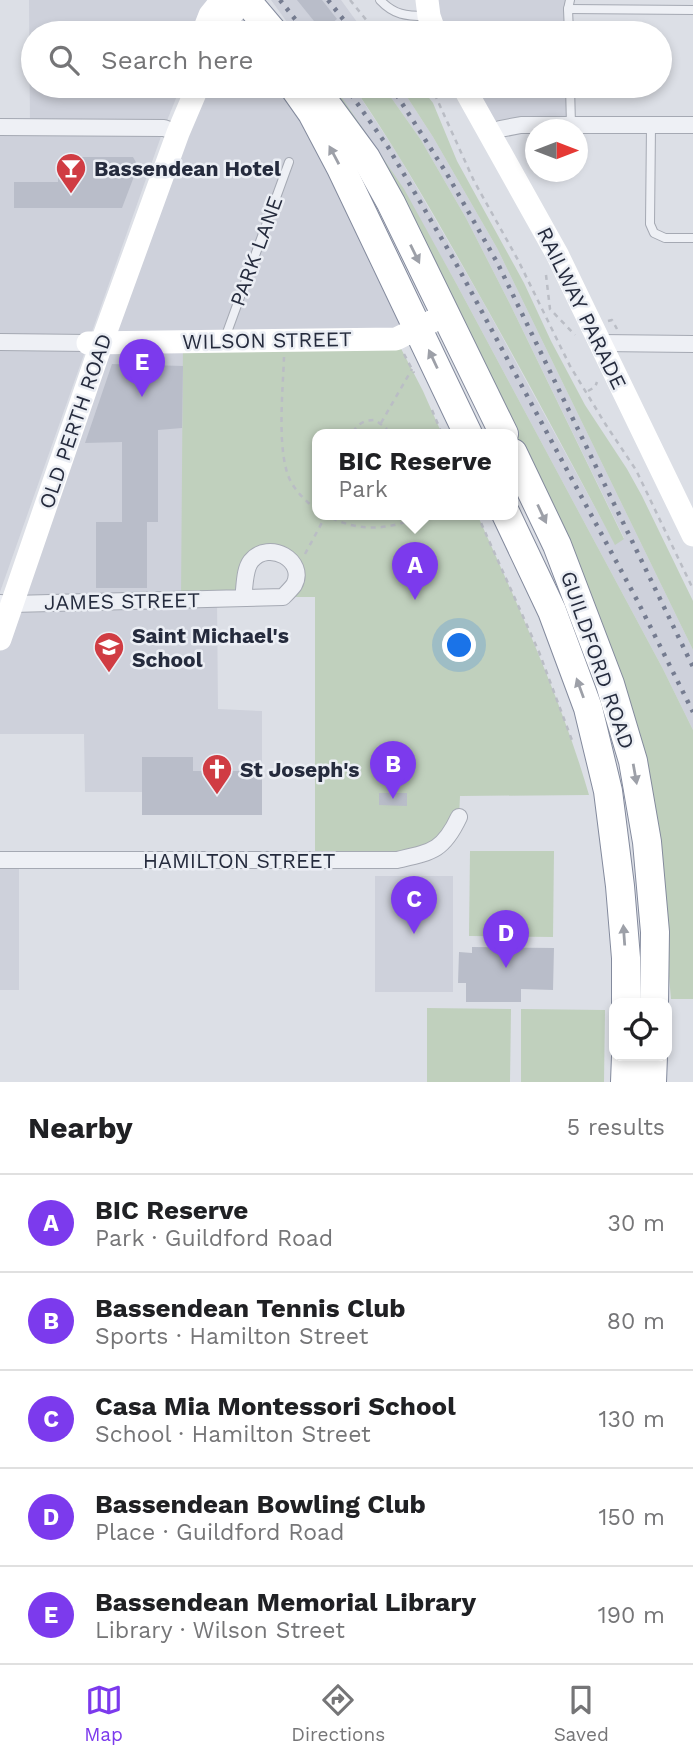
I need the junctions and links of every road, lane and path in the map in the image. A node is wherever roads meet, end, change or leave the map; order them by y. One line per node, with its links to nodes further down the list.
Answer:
1 (350, 0): 11 (path)
2 (380, 0): 6 (lane)
3 (236, 1): 7 (street); 8 (street); 9 (highway); 10 (highway)
4 (569, 5): 5 (lane)
5 (693, 10)
6 (430, 17)
7 (208, 21)
8 (225, 21)
9 (249, 21)
10 (260, 21)
11 (367, 21)
12 (178, 98): 25 (street, OLD PERTH ROAD)
13 (191, 98): 25 (street, OLD PERTH ROAD)
14 (301, 98): 31 (highway, one-way to 14)
15 (322, 98): 30 (highway, one-way to 30)
16 (436, 98): 42 (path)
17 (470, 98): 26 (street, RAILWAY PARADE)
18 (570, 98): 19 (lane)
19 (571, 119)
20 (525, 125): 26 (street)
21 (588, 125): 22 (street)
22 (651, 125): 23 (street); 28 (lane)
23 (693, 125)
24 (0, 127): 25 (street)
25 (171, 131): 36 (street, OLD PERTH ROAD)
26 (491, 134): 37 (street, RAILWAY PARADE)
27 (289, 162): 34 (lane, PARK LANE)
28 (693, 238)
29 (550, 309): 32 (path)
30 (444, 315): 31 (street, WILSON STREET); 49 (highway)
31 (407, 333): 33 (street, WILSON STREET); 39 (path); 48 (highway, one-way to 31)
32 (577, 336)
33 (284, 340): 34 (street, WILSON STREET); 51 (path)
34 (224, 341): 36 (street, WILSON STREET)
35 (0, 342): 36 (street, WILSON STREET)
36 (95, 343): 61 (street, OLD PERTH ROAD)
37 (600, 343): 38 (street); 57 (street, RAILWAY PARADE)
38 (693, 344)
39 (412, 369): 40 (path); 44 (path)
40 (417, 380)
41 (597, 380): 42 (path)
42 (586, 392): 59 (path)
43 (428, 402): 47 (path)
44 (381, 424): 45 (path); 46 (path)
45 (355, 429)
46 (386, 429)
47 (440, 429)
48 (465, 429)
49 (501, 429)
50 (518, 463): 67 (highway, GUILDFORD ROAD, one-way to 67)
51 (312, 506)
52 (322, 520): 58 (path)
53 (339, 520): 54 (path)
54 (412, 520)
55 (480, 520): 63 (path)
56 (509, 520): 66 (highway, GUILDFORD ROAD, one-way to 56)
57 (693, 535)
58 (296, 571): 60 (street, JAMES STREET); 60 (street)
59 (693, 589)
60 (243, 598): 61 (street, JAMES STREET)
61 (4, 600): 62 (street, OLD PERTH ROAD)
62 (0, 639)
63 (575, 748)
64 (459, 817): 65 (street, HAMILTON STREET)
65 (0, 860)
66 (626, 998)
67 (654, 998)
68 (625, 1061): 70 (highway)
69 (653, 1061): 71 (highway)
70 (625, 1082)
71 (652, 1082)

